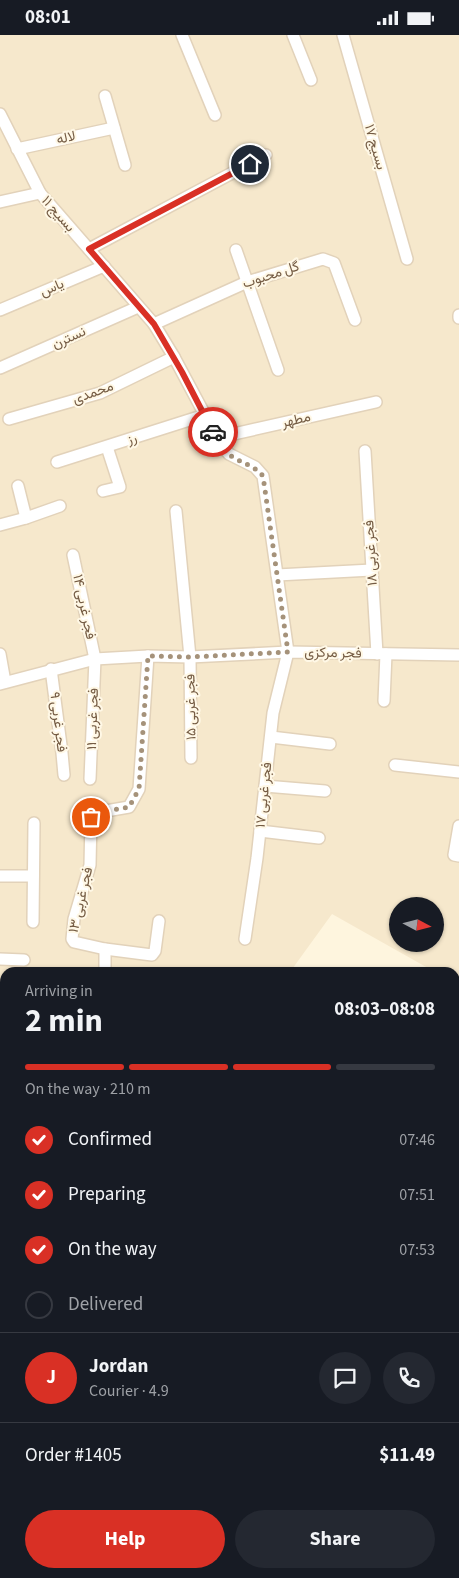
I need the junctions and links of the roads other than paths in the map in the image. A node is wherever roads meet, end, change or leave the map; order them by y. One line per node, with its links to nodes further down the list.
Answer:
1 (182, 35): 7 (street)
2 (294, 35): 4 (street)
3 (343, 35): 16 (street, بسیج ۱۷)
4 (311, 80)
5 (105, 96): 8 (street)
6 (0, 114): 9 (street, بسیج ۱۱)
7 (215, 115)
8 (114, 128): 9 (street, لاله); 11 (street)
9 (17, 149): 12 (street, بسیج ۱۱)
10 (266, 155): 14 (street)
11 (125, 165)
12 (40, 193): 13 (street); 14 (street, بسیج ۱۱)
13 (0, 202)
14 (89, 249): 17 (street, بسیج ۱۱)
15 (236, 250): 18 (street)
16 (407, 259)
17 (104, 266): 19 (street, بسیج ۱۱); 20 (street, یاس)
18 (247, 282): 21 (street, گل محبوب); 22 (street, گل محبوب); 25 (street)
19 (138, 307): 22 (street, بسیج ۱۱); 24 (street, نسترن)
20 (0, 308)
21 (355, 321)
22 (154, 324): 23 (street, بسیج ۱۱)
23 (174, 357): 27 (street, بسیج ۱۱); 28 (street, محمدی)
24 (0, 368)
25 (278, 370)
26 (376, 402): 29 (street, مطهر)
27 (205, 415): 29 (street, بسیج ۱۱); 30 (street, رز)
28 (9, 419)
29 (216, 438): 41 (street, بسیج ۱۱)
30 (107, 447): 32 (street, رز); 34 (street)
31 (365, 451): 40 (street, فجر غربی ۱۸)
32 (58, 462)
33 (18, 486): 37 (street)
34 (103, 491)
35 (60, 505): 37 (street)
36 (176, 511): 47 (street, فجر غربی ۱۵)
37 (26, 519): 38 (street)
38 (0, 525)
39 (73, 555): 48 (street, فجر غربی ۱۴)
40 (372, 570): 41 (street); 44 (street, فجر غربی ۱۸)
41 (278, 575): 42 (street)
42 (288, 652): 44 (street, فجر مرکزی); 47 (street, فجر مرکزی); 52 (street, فجر غربی ۱۷)
43 (0, 654): 50 (street)
44 (381, 654): 45 (street, فجر مرکزی); 51 (street, فجر غربی ۱۸)
45 (459, 655)
46 (148, 656): 47 (street, فجر مرکزی); 48 (street, فجر مرکزی); 71 (street, فجر غربی ۱۳)
47 (190, 657): 54 (street, فجر غربی ۱۵)
48 (95, 659): 49 (street, فجر مرکزی); 58 (street, فجر غربی ۱۱)
49 (51, 669): 50 (street, فجر مرکزی); 57 (street, فجر غربی ۹)
50 (3, 683)
51 (384, 701)
52 (271, 737): 53 (street); 59 (street, فجر غربی ۱۷)
53 (330, 744)
54 (191, 758)
55 (395, 765): 56 (street)
56 (459, 772)
57 (64, 775)
58 (90, 779)
59 (265, 786): 60 (street); 63 (street, فجر غربی ۱۷)
60 (326, 791)
61 (34, 823): 67 (street)
62 (459, 826): 65 (street)
63 (260, 831): 64 (street); 70 (street, فجر غربی ۱۷)
64 (319, 838)
65 (459, 856)
66 (0, 876): 67 (street)
67 (33, 876): 69 (street)
68 (160, 921): 71 (street, فجر غربی ۱۳)
69 (33, 922)
70 (245, 939)
71 (105, 949): 74 (street)
72 (0, 959): 73 (street)
73 (24, 960)
74 (105, 967)

